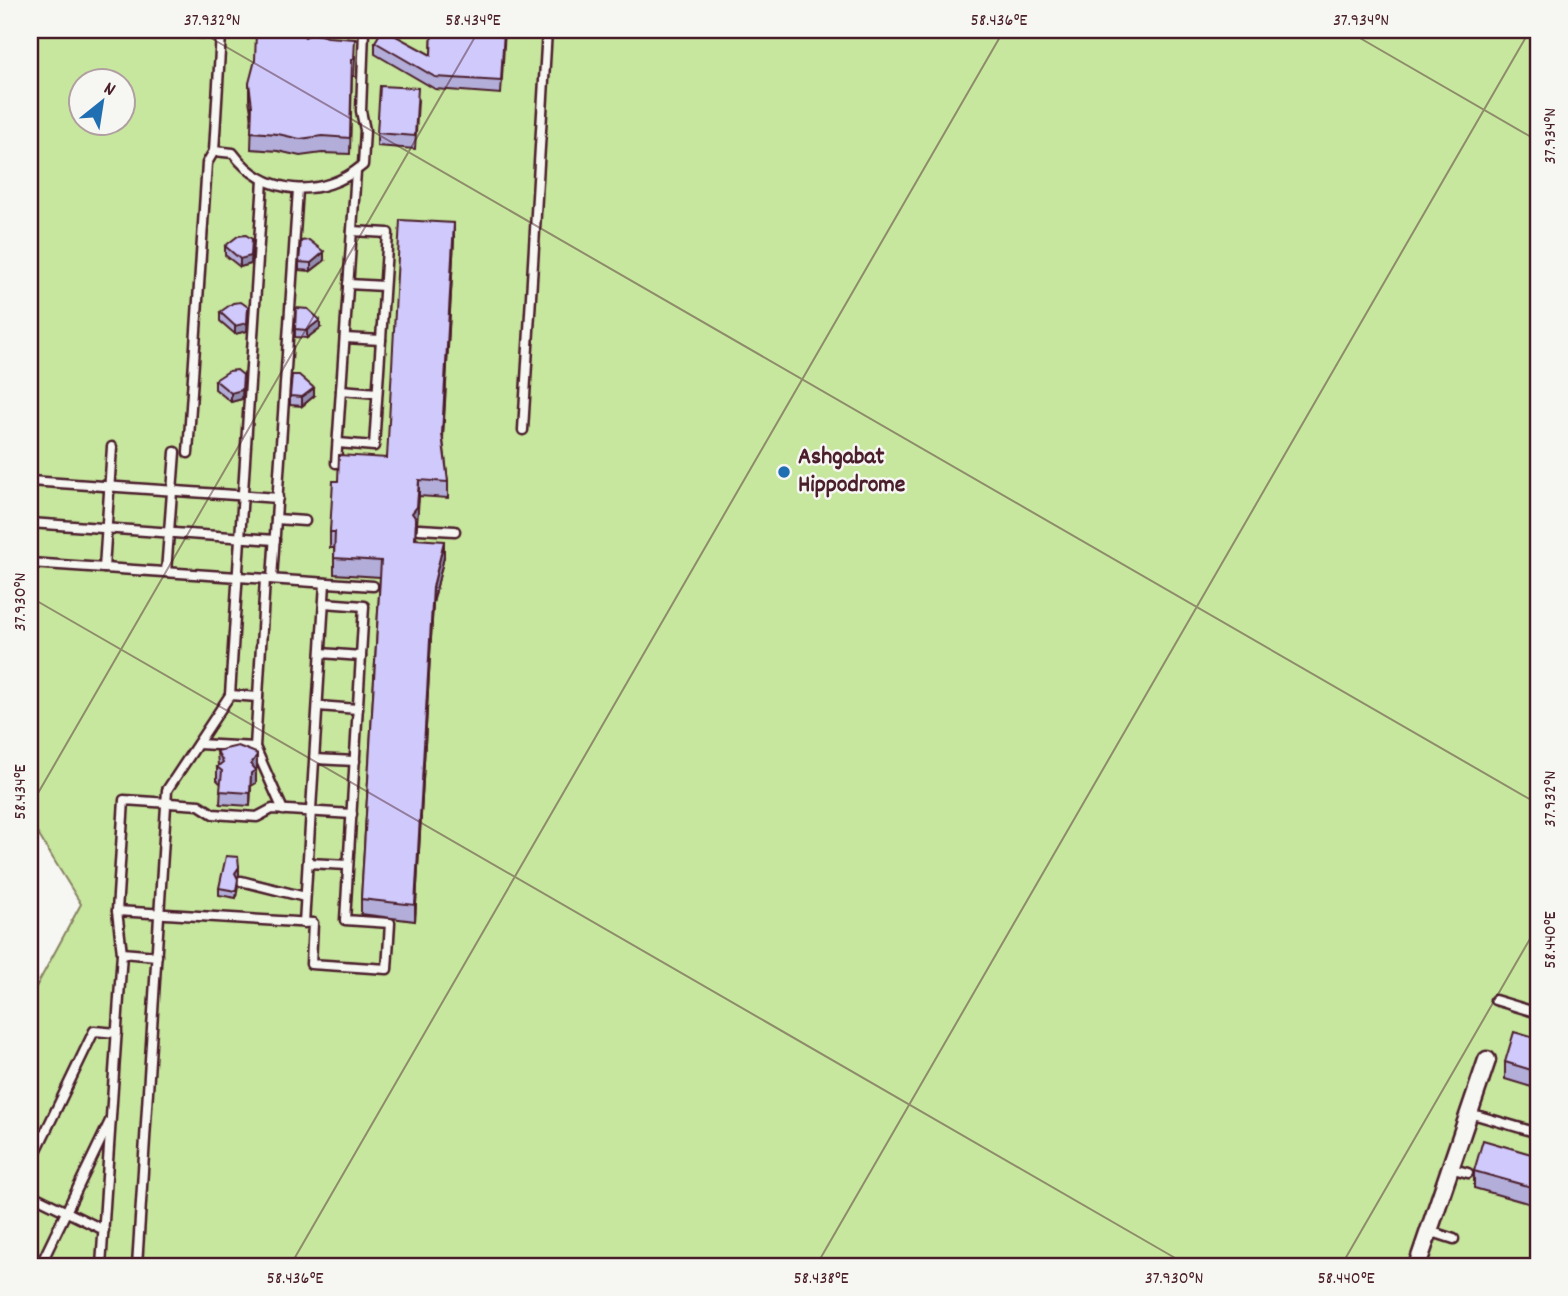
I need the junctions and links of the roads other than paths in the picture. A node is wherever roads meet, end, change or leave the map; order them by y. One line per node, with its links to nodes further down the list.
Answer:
1 (155, 30): 4 (lane)
2 (364, 30): 6 (lane)
3 (547, 30): 16 (lane)
4 (224, 32): 5 (lane)
5 (214, 152): 7 (lane); 20 (lane)
6 (356, 171): 8 (lane); 9 (lane)
7 (263, 180): 8 (lane); 25 (lane)
8 (298, 189): 26 (lane)
9 (352, 231): 10 (lane); 11 (lane)
10 (348, 284): 11 (lane); 12 (lane)
11 (384, 286): 13 (lane)
12 (345, 338): 13 (lane); 14 (lane)
13 (381, 340): 15 (lane)
14 (341, 390): 15 (lane); 17 (lane)
15 (377, 393): 17 (lane)
16 (523, 430)
17 (338, 443): 21 (lane)
18 (112, 447): 23 (lane)
19 (174, 452): 24 (lane)
20 (188, 453)
21 (337, 463)
22 (30, 481): 23 (lane)
23 (109, 486): 24 (lane); 30 (lane)
24 (172, 490): 25 (lane); 33 (lane)
25 (243, 495): 26 (lane); 34 (lane)
26 (278, 498): 27 (lane)
27 (276, 519): 28 (lane); 35 (lane)
28 (305, 520)
29 (30, 523): 30 (lane)
30 (106, 528): 33 (lane); 37 (lane)
31 (419, 529): 32 (lane)
32 (455, 531)
33 (169, 533): 34 (lane); 38 (lane)
34 (240, 537): 35 (lane); 39 (lane)
35 (275, 540): 40 (lane)
36 (30, 563): 37 (lane)
37 (104, 568): 38 (lane)
38 (166, 572): 39 (lane)
39 (237, 577): 40 (lane); 46 (lane)
40 (268, 579): 41 (lane); 47 (lane)
41 (325, 583): 42 (lane); 43 (lane)
42 (373, 586)
43 (324, 603): 44 (lane); 45 (lane)
44 (321, 653): 45 (lane); 48 (lane)
45 (361, 656): 49 (lane)
46 (230, 695): 47 (lane); 50 (lane)
47 (258, 697): 51 (lane)
48 (318, 706): 49 (lane); 52 (lane)
49 (358, 709): 53 (lane)
50 (198, 744): 51 (lane); 54 (lane)
51 (255, 747): 55 (lane)
52 (315, 759): 53 (lane); 56 (lane)
53 (355, 761): 57 (lane)
54 (166, 803): 55 (lane); 62 (lane); 63 (lane)
55 (283, 810): 56 (lane)
56 (310, 811): 57 (lane); 58 (lane)
57 (352, 814): 59 (lane)
58 (307, 863): 59 (lane); 61 (lane)
59 (348, 865): 64 (lane)
60 (240, 881): 61 (lane)
61 (305, 897): 64 (lane)
62 (117, 911): 63 (lane); 65 (lane)
63 (159, 914): 64 (lane); 66 (lane)
64 (304, 923)
65 (122, 953): 66 (lane); 69 (lane)
66 (157, 956): 84 (lane)
67 (1495, 1000): 68 (lane)
68 (1538, 1013)
69 (117, 1033): 72 (lane); 74 (lane)
70 (1487, 1060): 71 (street)
71 (1469, 1113): 73 (lane); 75 (street)
72 (111, 1117): 78 (lane); 79 (lane)
73 (1538, 1133)
74 (30, 1164)
75 (1450, 1168): 76 (lane); 80 (street)
76 (1468, 1173)
77 (30, 1194): 78 (lane)
78 (66, 1212): 79 (lane); 82 (lane)
79 (104, 1230): 83 (lane)
80 (1429, 1231): 81 (lane); 85 (street)
81 (1454, 1239)
82 (40, 1266)
83 (101, 1266)
84 (138, 1266)
85 (1417, 1266)

